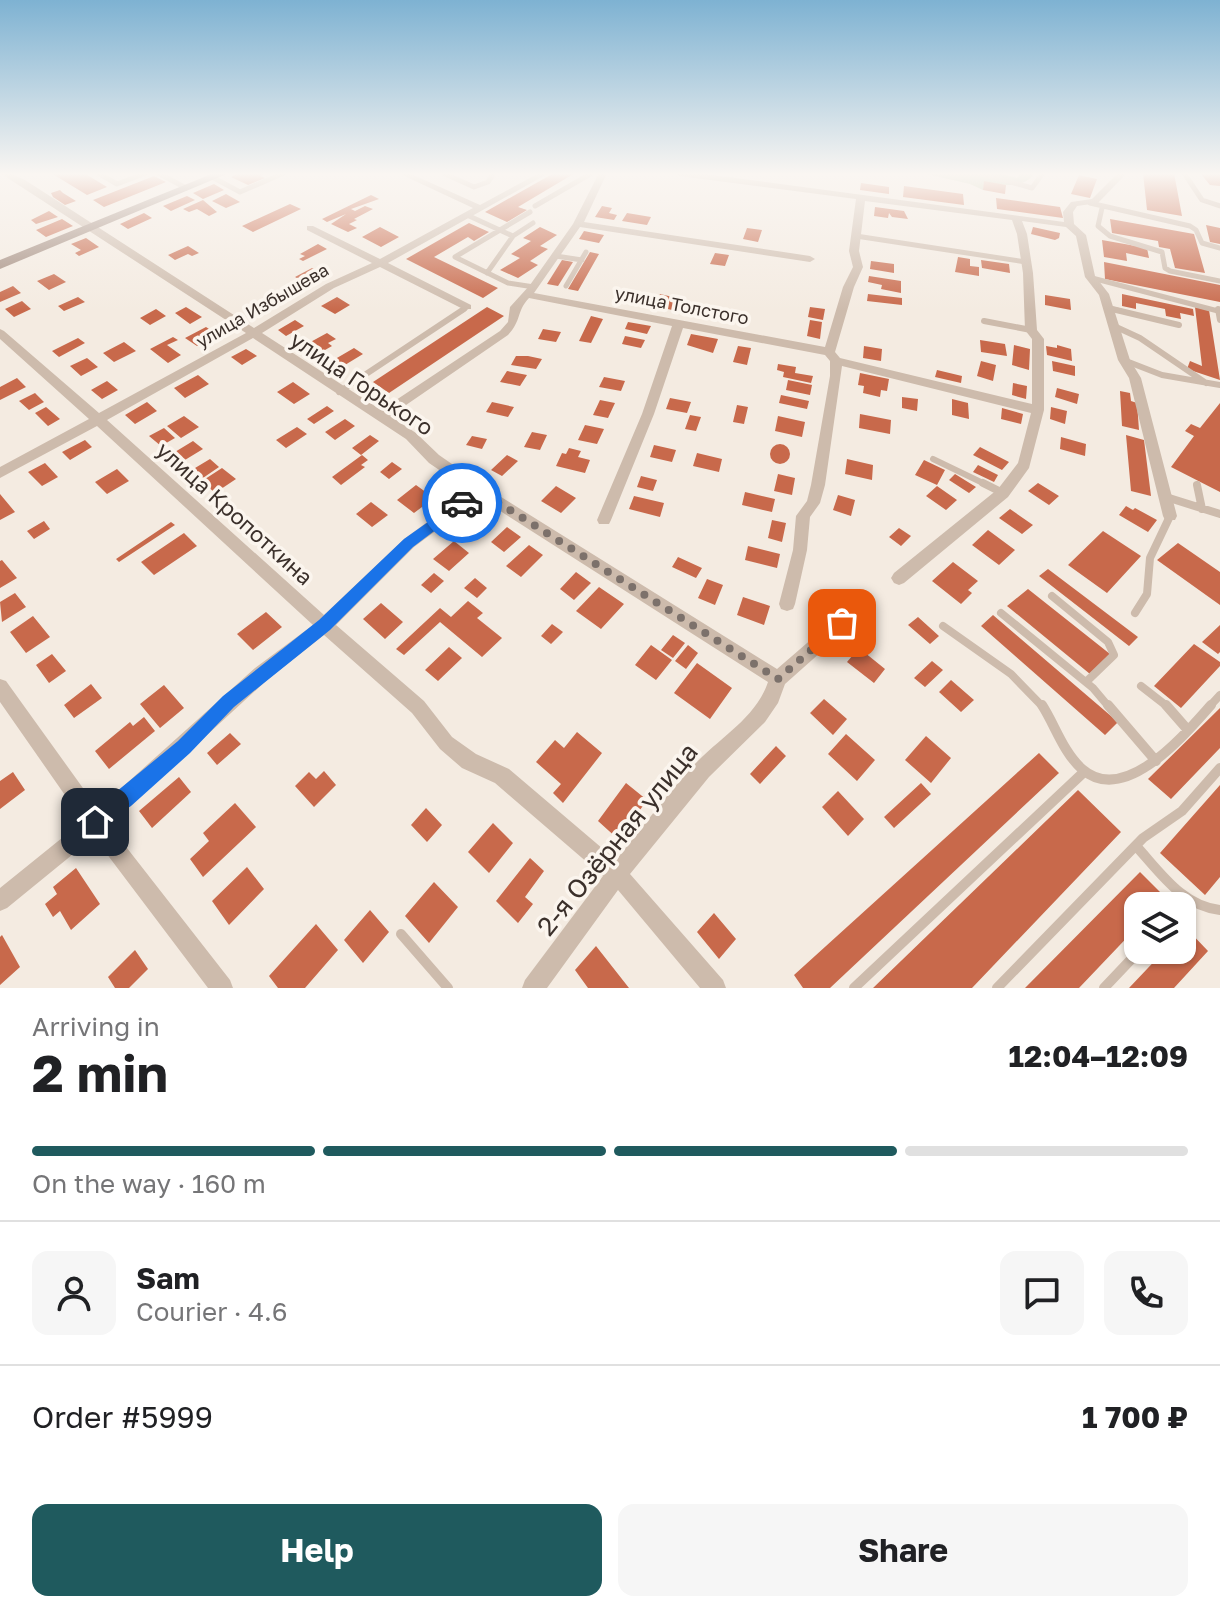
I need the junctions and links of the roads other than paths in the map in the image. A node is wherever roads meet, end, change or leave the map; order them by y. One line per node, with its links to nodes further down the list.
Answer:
1 (79, 219): 15 (street, улица Горького)
2 (111, 219): 15 (main road)
3 (460, 219): 25 (street, улица Избышева)
4 (476, 219): 17 (lane)
5 (518, 219): 17 (lane)
6 (580, 219): 13 (street)
7 (858, 219): 19 (street)
8 (1016, 219): 14 (street); 26 (street)
9 (1069, 219): 14 (street)
10 (1097, 219): 30 (lane)
11 (1159, 219): 20 (lane)
12 (533, 223): 18 (lane)
13 (578, 224): 22 (street); 23 (street)
14 (1069, 225): 29 (street)
15 (92, 227): 27 (main road); 42 (street, улица Горького)
16 (310, 228): 25 (street)
17 (500, 230): 18 (lane); 28 (lane)
18 (513, 236): 28 (lane)
19 (856, 236): 26 (lane); 43 (street)
20 (1220, 248)
21 (586, 252): 24 (lane)
22 (556, 256): 24 (lane); 32 (street)
23 (810, 259)
24 (582, 260): 31 (lane)
25 (382, 262): 33 (street); 42 (street, улица Избышева)
26 (1026, 262): 40 (street)
27 (0, 265)
28 (487, 273): 32 (lane)
29 (1090, 277): 34 (street); 35 (lane)
30 (1220, 281)
31 (566, 286)
32 (531, 291): 37 (street, улица Толстого); 49 (street)
33 (467, 307): 47 (lane)
34 (1108, 308): 38 (lane); 39 (street)
35 (1220, 320)
36 (984, 321): 40 (lane)
37 (678, 325): 43 (street, улица Толстого); 60 (street)
38 (1179, 325)
39 (1114, 326): 44 (street); 45 (lane)
40 (1031, 330): 48 (street)
41 (0, 333): 50 (street, улица Кропоткина)
42 (253, 334): 47 (street, улица Горького); 50 (street, улица Избышева)
43 (832, 356): 48 (street, улица Толстого); 63 (street)
44 (1124, 360): 45 (lane); 56 (street)
45 (1206, 383): 46 (lane)
46 (1220, 385)
47 (339, 392): 49 (street, улица Горького)
48 (1038, 410): 55 (street)
49 (380, 417): 54 (street, улица Горького)
50 (97, 418): 52 (street, улица Избышева); 67 (street, улица Кропоткина)
51 (933, 459): 55 (lane)
52 (0, 473)
53 (1197, 485): 57 (lane)
54 (480, 491): 67 (street); 69 (street, улица Горького)
55 (1003, 493): 61 (street)
56 (1166, 497): 57 (lane); 59 (street)
57 (1202, 509): 58 (lane)
58 (1220, 514)
59 (1170, 516): 65 (lane)
60 (604, 520)
61 (899, 578)
62 (1052, 596): 70 (lane)
63 (787, 604)
64 (1001, 613): 70 (lane)
65 (1135, 613)
66 (842, 623): 69 (street, 2-я Озёрная улица)
67 (325, 625): 78 (street); 80 (street, улица Кропоткина)
68 (943, 626): 77 (lane)
69 (778, 679): 80 (street, 2-я Озёрная улица)
70 (1086, 682): 75 (lane)
71 (1141, 686): 74 (lane)
72 (0, 687): 78 (street)
73 (1220, 695): 74 (lane)
74 (1187, 729): 75 (lane)
75 (1156, 761): 77 (lane)
76 (1220, 768): 79 (lane)
77 (1084, 772): 91 (lane)
78 (95, 822): 82 (street); 87 (street)
79 (1136, 846): 81 (lane); 92 (lane)
80 (617, 874): 89 (street, 2-я Озёрная улица); 90 (street, улица Кропоткина)
81 (1176, 892)
82 (0, 901)
83 (1196, 906): 84 (lane)
84 (1220, 910)
85 (401, 934): 88 (lane)
86 (1127, 964): 93 (lane)
87 (222, 988)
88 (448, 988)
89 (533, 988)
90 (715, 988)
91 (854, 988)
92 (997, 988)
93 (1104, 988)

